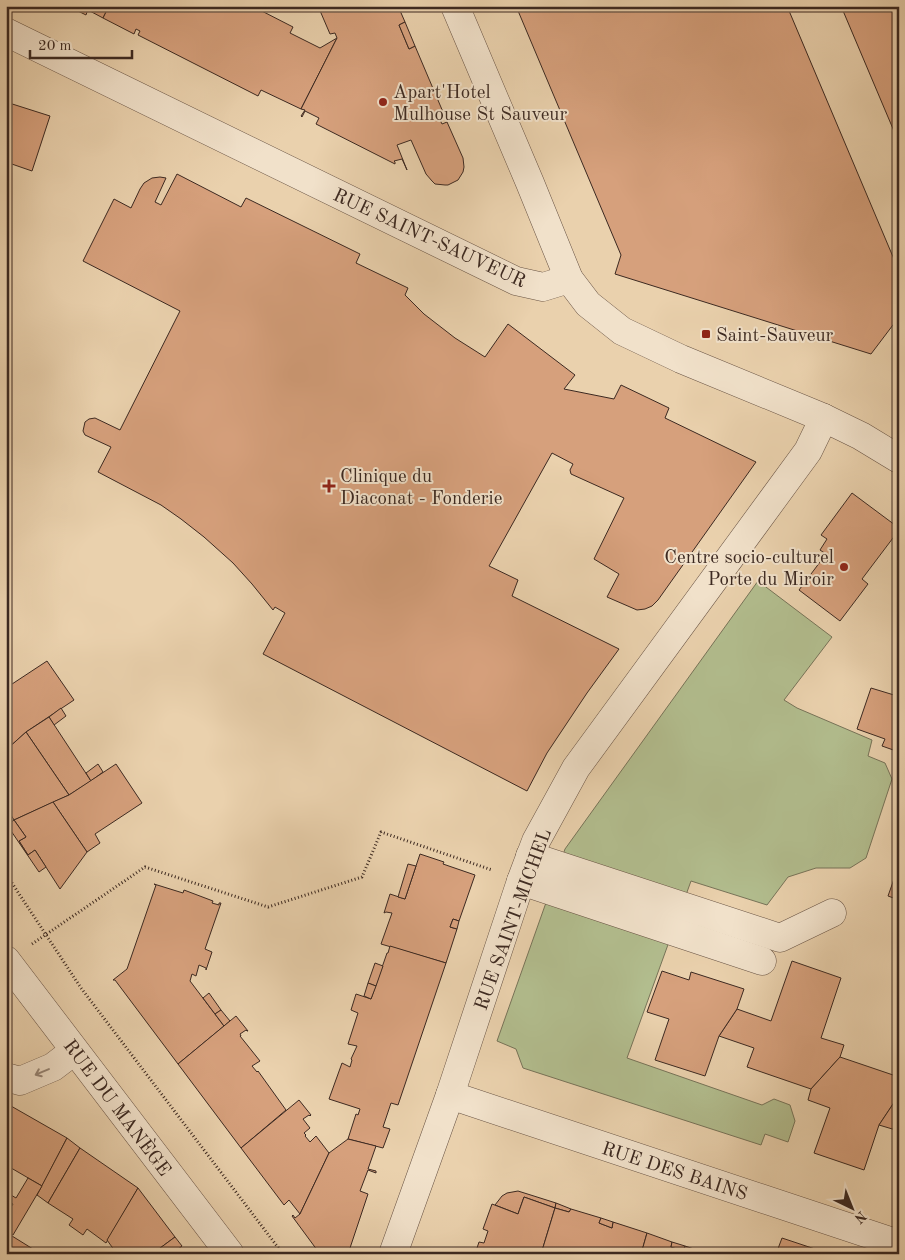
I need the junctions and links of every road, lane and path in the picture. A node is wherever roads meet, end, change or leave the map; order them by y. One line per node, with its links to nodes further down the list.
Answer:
1 (455, 6): 3 (street)
2 (6, 32): 3 (street, RUE SAINT-SAUVEUR)
3 (569, 279): 4 (street)
4 (824, 418): 5 (street); 6 (street, RUE SAINT-MICHEL)
5 (899, 459)
6 (526, 868): 8 (street); 9 (path); 11 (street); 14 (street, RUE SAINT-MICHEL)
7 (6, 874): 9 (path)
8 (832, 913)
9 (46, 934): 10 (path); 17 (path)
10 (7, 960): 12 (street, RUE DU MANÈGE)
11 (762, 961)
12 (74, 1050): 13 (street, one-way to 13); 16 (street, RUE DU MANÈGE)
13 (6, 1077)
14 (450, 1095): 15 (street, RUE DES BAINS); 18 (street, RUE SAINT-MICHEL)
15 (899, 1244)
16 (230, 1254)
17 (283, 1254)
18 (393, 1254)

